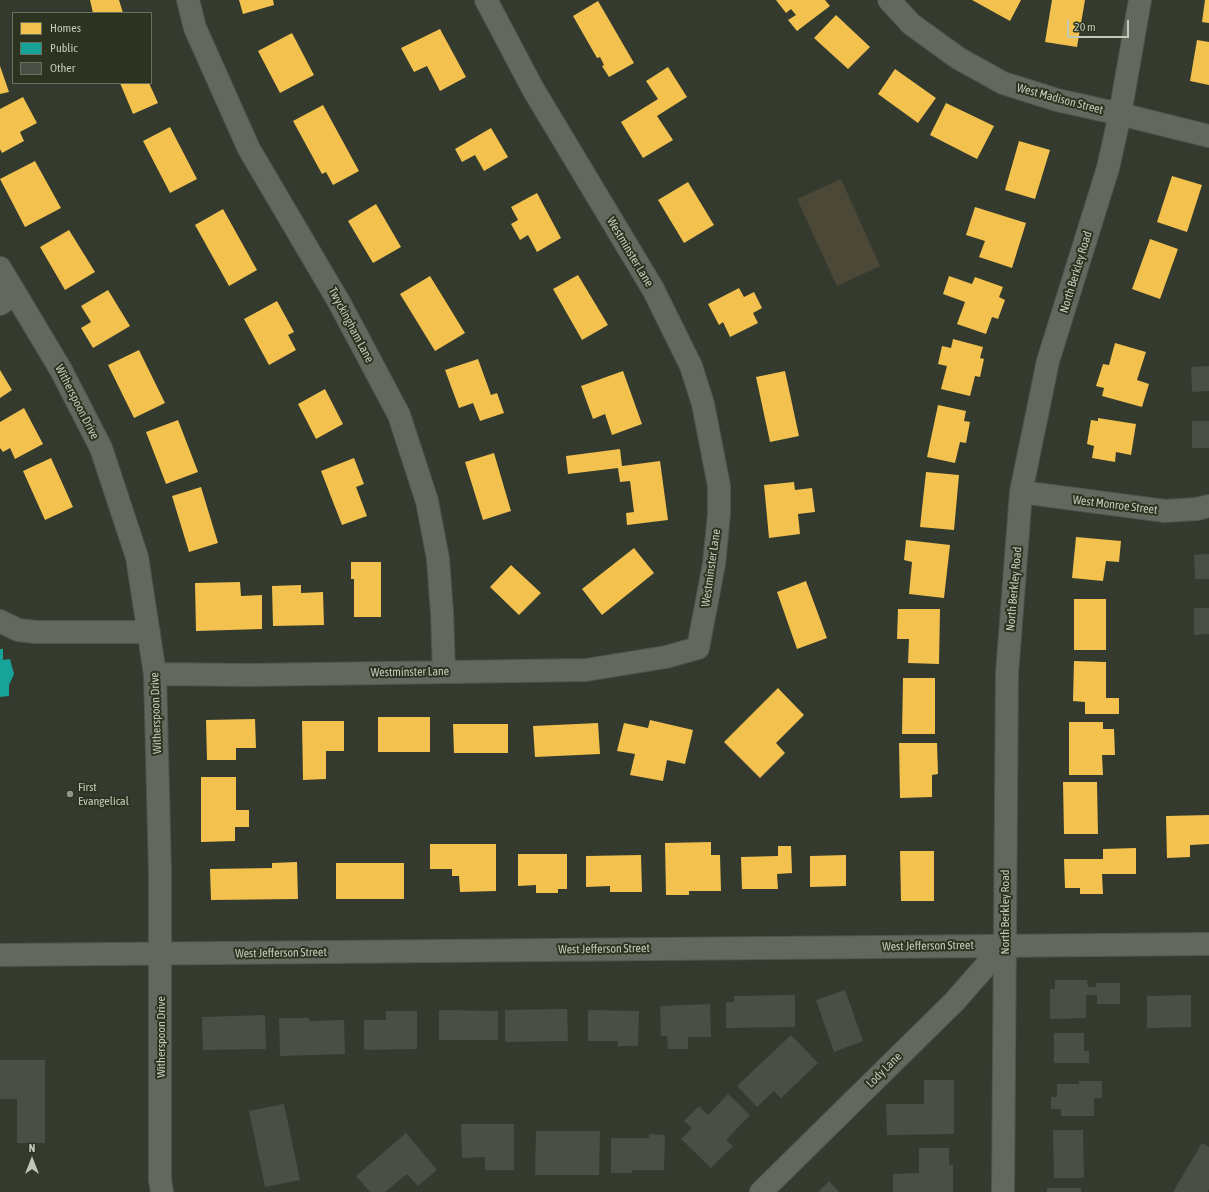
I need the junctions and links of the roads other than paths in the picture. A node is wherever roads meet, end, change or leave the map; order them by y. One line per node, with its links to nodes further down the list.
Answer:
1 (188, 0): 13 (street, Twyckingham Lane)
2 (486, 0): 13 (street, Westminster Lane)
3 (889, 0): 5 (street, West Madison Street)
4 (1140, 0): 5 (street, North Berkley Road)
5 (1120, 114): 6 (street, West Madison Street); 9 (street, North Berkley Road)
6 (1209, 136)
7 (0, 268): 8 (street, Witherspoon Drive)
8 (8, 299): 12 (street, Witherspoon Drive)
9 (1021, 492): 10 (street, West Monroe Street); 16 (street, North Berkley Road)
10 (1209, 506)
11 (0, 621): 12 (street)
12 (149, 632): 14 (street, Witherspoon Drive)
13 (444, 672): 14 (street, Westminster Lane)
14 (155, 674): 17 (street, Witherspoon Drive)
15 (1209, 944): 16 (street, West Jefferson Street)
16 (1004, 945): 17 (street, West Jefferson Street); 20 (street, Lody Lane); 21 (street, North Berkley Road)
17 (160, 954): 18 (street, West Jefferson Street); 19 (street, Witherspoon Drive)
18 (0, 955)
19 (162, 1192)
20 (761, 1192)
21 (1003, 1192)

